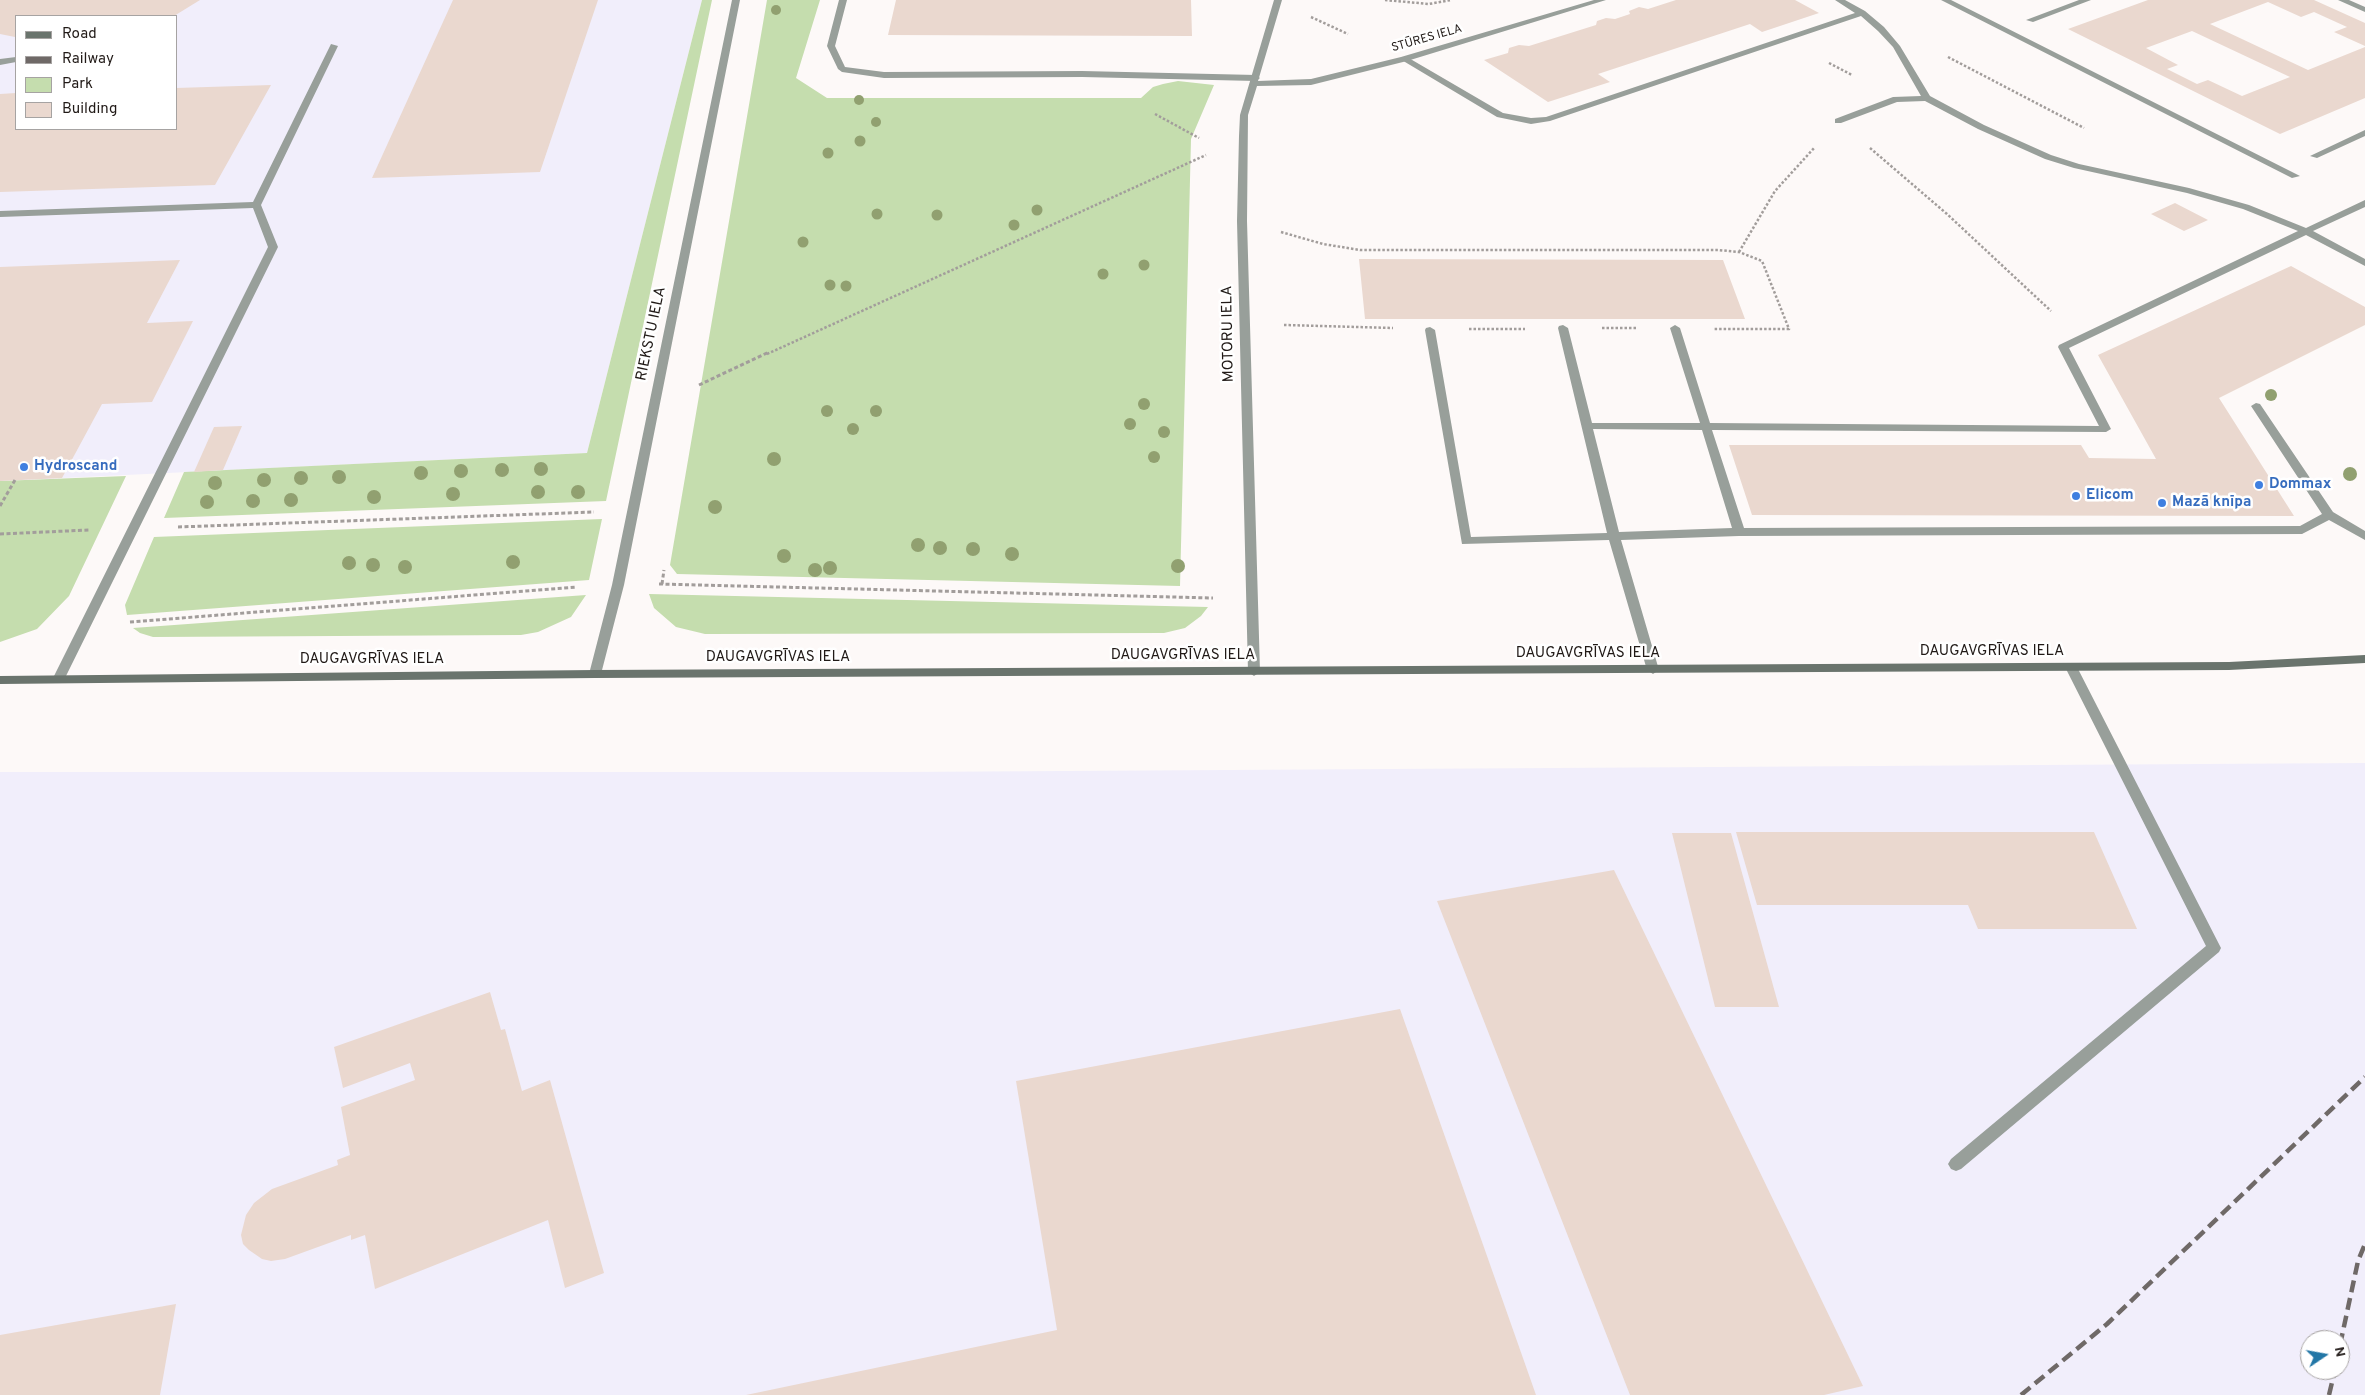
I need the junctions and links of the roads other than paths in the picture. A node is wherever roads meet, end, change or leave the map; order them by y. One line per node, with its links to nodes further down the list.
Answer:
1 (736, 0): 41 (street, RIEKSTU IELA)
2 (843, 0): 16 (street, STŪRES IELA)
3 (1278, 0): 16 (street, MOTORU IELA)
4 (1602, 0): 13 (street, STŪRES IELA)
5 (1839, 0): 10 (street)
6 (1945, 0): 21 (street)
7 (2087, 0): 11 (street)
8 (2342, 0): 9 (street)
9 (2365, 10)
10 (1862, 13): 13 (street); 17 (street)
11 (2030, 20)
12 (334, 46): 23 (street)
13 (1404, 59): 16 (street, STŪRES IELA)
14 (15, 60): 15 (street)
15 (0, 62)
16 (1256, 81): 40 (street, MOTORU IELA)
17 (1927, 98): 18 (street); 25 (street)
18 (1838, 121)
19 (2365, 134): 20 (street)
20 (2314, 156)
21 (2294, 176)
22 (2365, 204): 25 (street)
23 (256, 205): 24 (street); 42 (street)
24 (0, 214)
25 (2306, 232): 26 (street); 32 (street)
26 (2365, 263)
27 (1563, 328): 31 (street)
28 (1675, 328): 32 (street)
29 (1430, 330): 35 (street)
30 (2256, 406): 33 (street)
31 (1588, 426): 32 (street); 35 (street)
32 (1706, 427): 34 (street)
33 (2329, 514): 34 (street); 36 (street)
34 (1739, 532): 35 (street)
35 (1614, 536): 39 (street)
36 (2365, 536)
37 (2365, 659): 38 (main road, DAUGAVGRĪVAS IELA)
38 (2071, 667): 39 (main road, DAUGAVGRĪVAS IELA); 44 (street)
39 (1653, 670): 40 (main road, DAUGAVGRĪVAS IELA)
40 (1254, 672): 41 (main road, DAUGAVGRĪVAS IELA)
41 (595, 674): 42 (main road, DAUGAVGRĪVAS IELA)
42 (60, 678): 43 (main road, DAUGAVGRĪVAS IELA)
43 (0, 680)
44 (1956, 1164)

